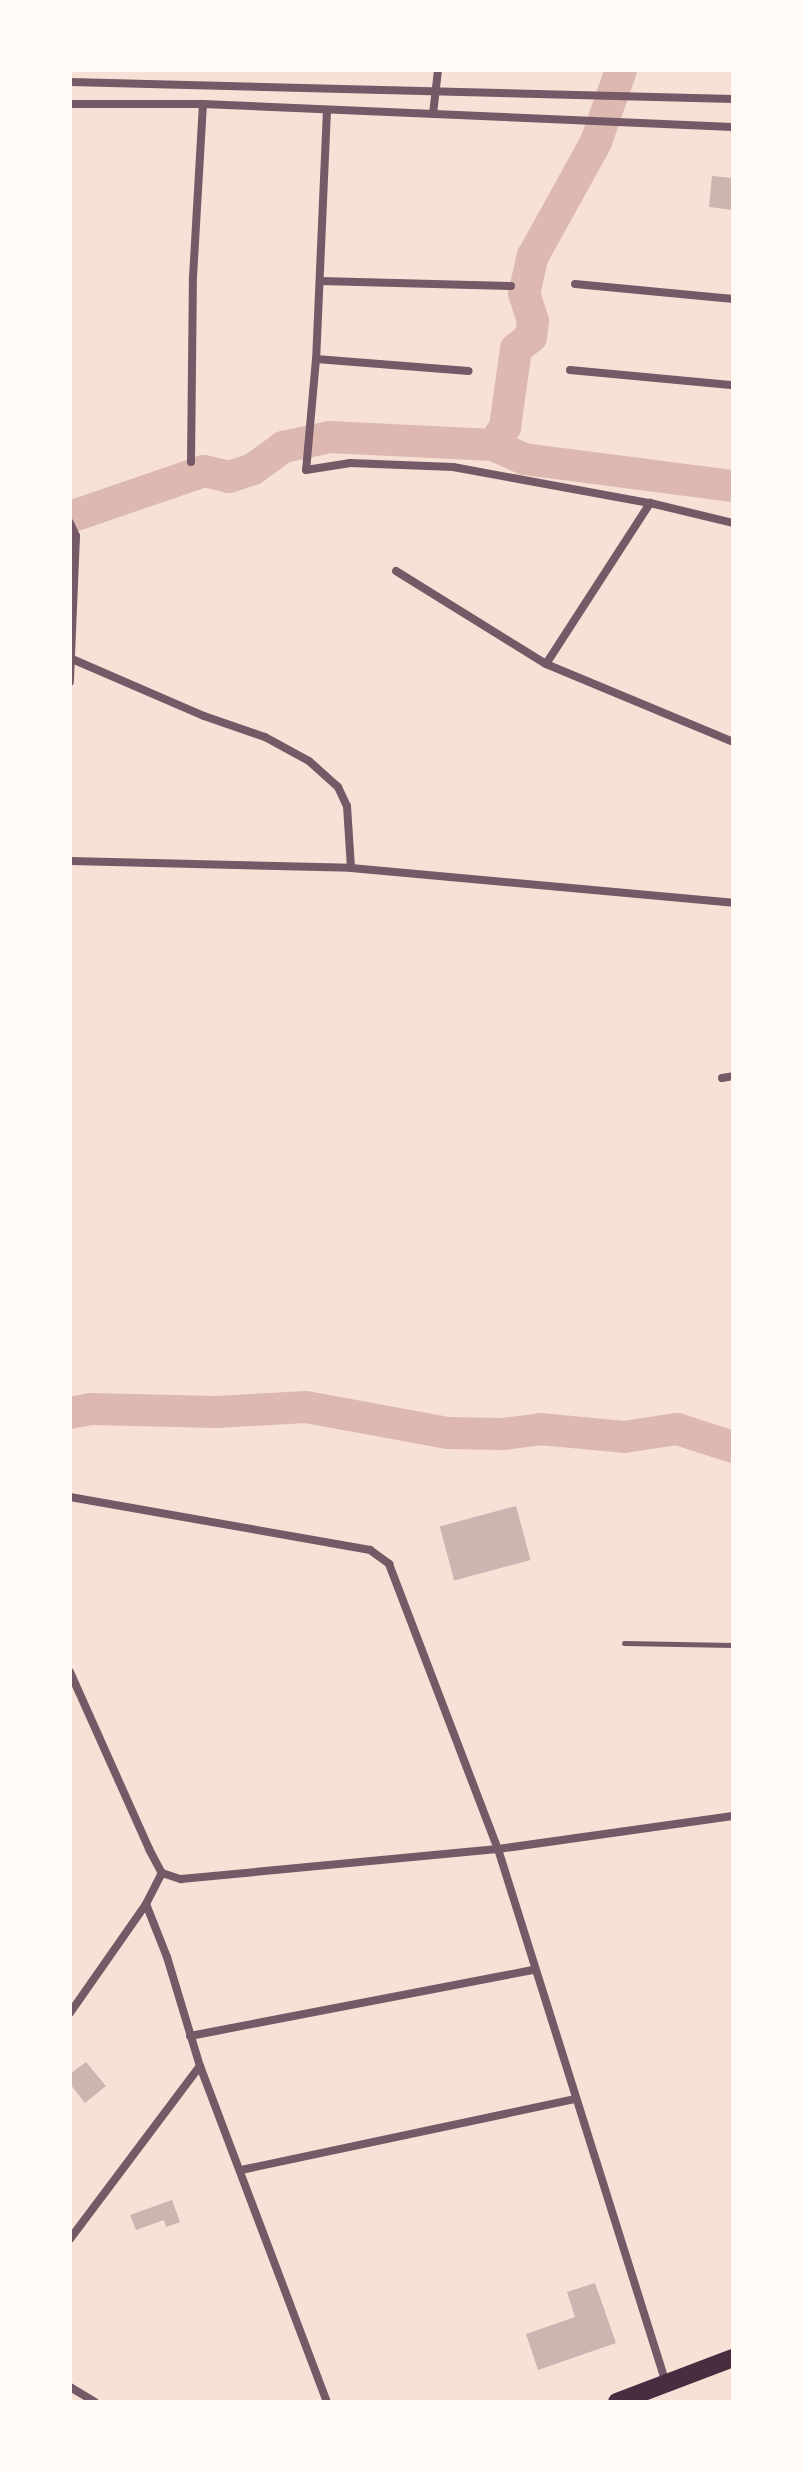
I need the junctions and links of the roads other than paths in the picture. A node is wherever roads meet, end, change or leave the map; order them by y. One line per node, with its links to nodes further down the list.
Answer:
1 (438, 70): 3 (street)
2 (70, 82): 3 (street)
3 (435, 91): 4 (street); 8 (street)
4 (733, 99)
5 (70, 104): 6 (street)
6 (203, 104): 7 (street); 18 (street)
7 (327, 110): 8 (street); 10 (street)
8 (433, 114): 9 (street)
9 (733, 127)
10 (320, 281): 12 (street); 14 (street)
11 (575, 284): 13 (street)
12 (511, 286)
13 (733, 299)
14 (316, 359): 16 (street); 19 (street)
15 (570, 370): 17 (street)
16 (469, 371)
17 (733, 385)
18 (191, 462)
19 (650, 503): 21 (street); 24 (street)
20 (70, 523): 23 (street)
21 (733, 523)
22 (396, 571): 24 (street)
23 (72, 659): 25 (street); 28 (street)
24 (546, 664): 26 (street)
25 (70, 682)
26 (733, 742)
27 (70, 861): 28 (street)
28 (351, 868): 29 (street)
29 (733, 903)
30 (733, 1076): 31 (street)
31 (722, 1078)
32 (70, 1497): 37 (street)
33 (624, 1643): 34 (lane)
34 (733, 1645)
35 (70, 1672): 38 (street)
36 (733, 1816): 37 (street)
37 (498, 1849): 38 (street); 40 (street)
38 (162, 1873): 39 (street)
39 (146, 1904): 41 (street); 42 (street)
40 (533, 1970): 42 (street); 44 (street)
41 (70, 2013)
42 (190, 2036): 43 (street)
43 (200, 2066): 45 (street); 46 (street)
44 (576, 2099): 45 (street); 48 (street)
45 (241, 2170): 52 (street)
46 (70, 2239)
47 (733, 2358): 48 (highway)
48 (666, 2383): 50 (highway)
49 (70, 2387): 51 (street)
50 (641, 2398): 53 (highway)
51 (95, 2402)
52 (327, 2402)
53 (617, 2402)

